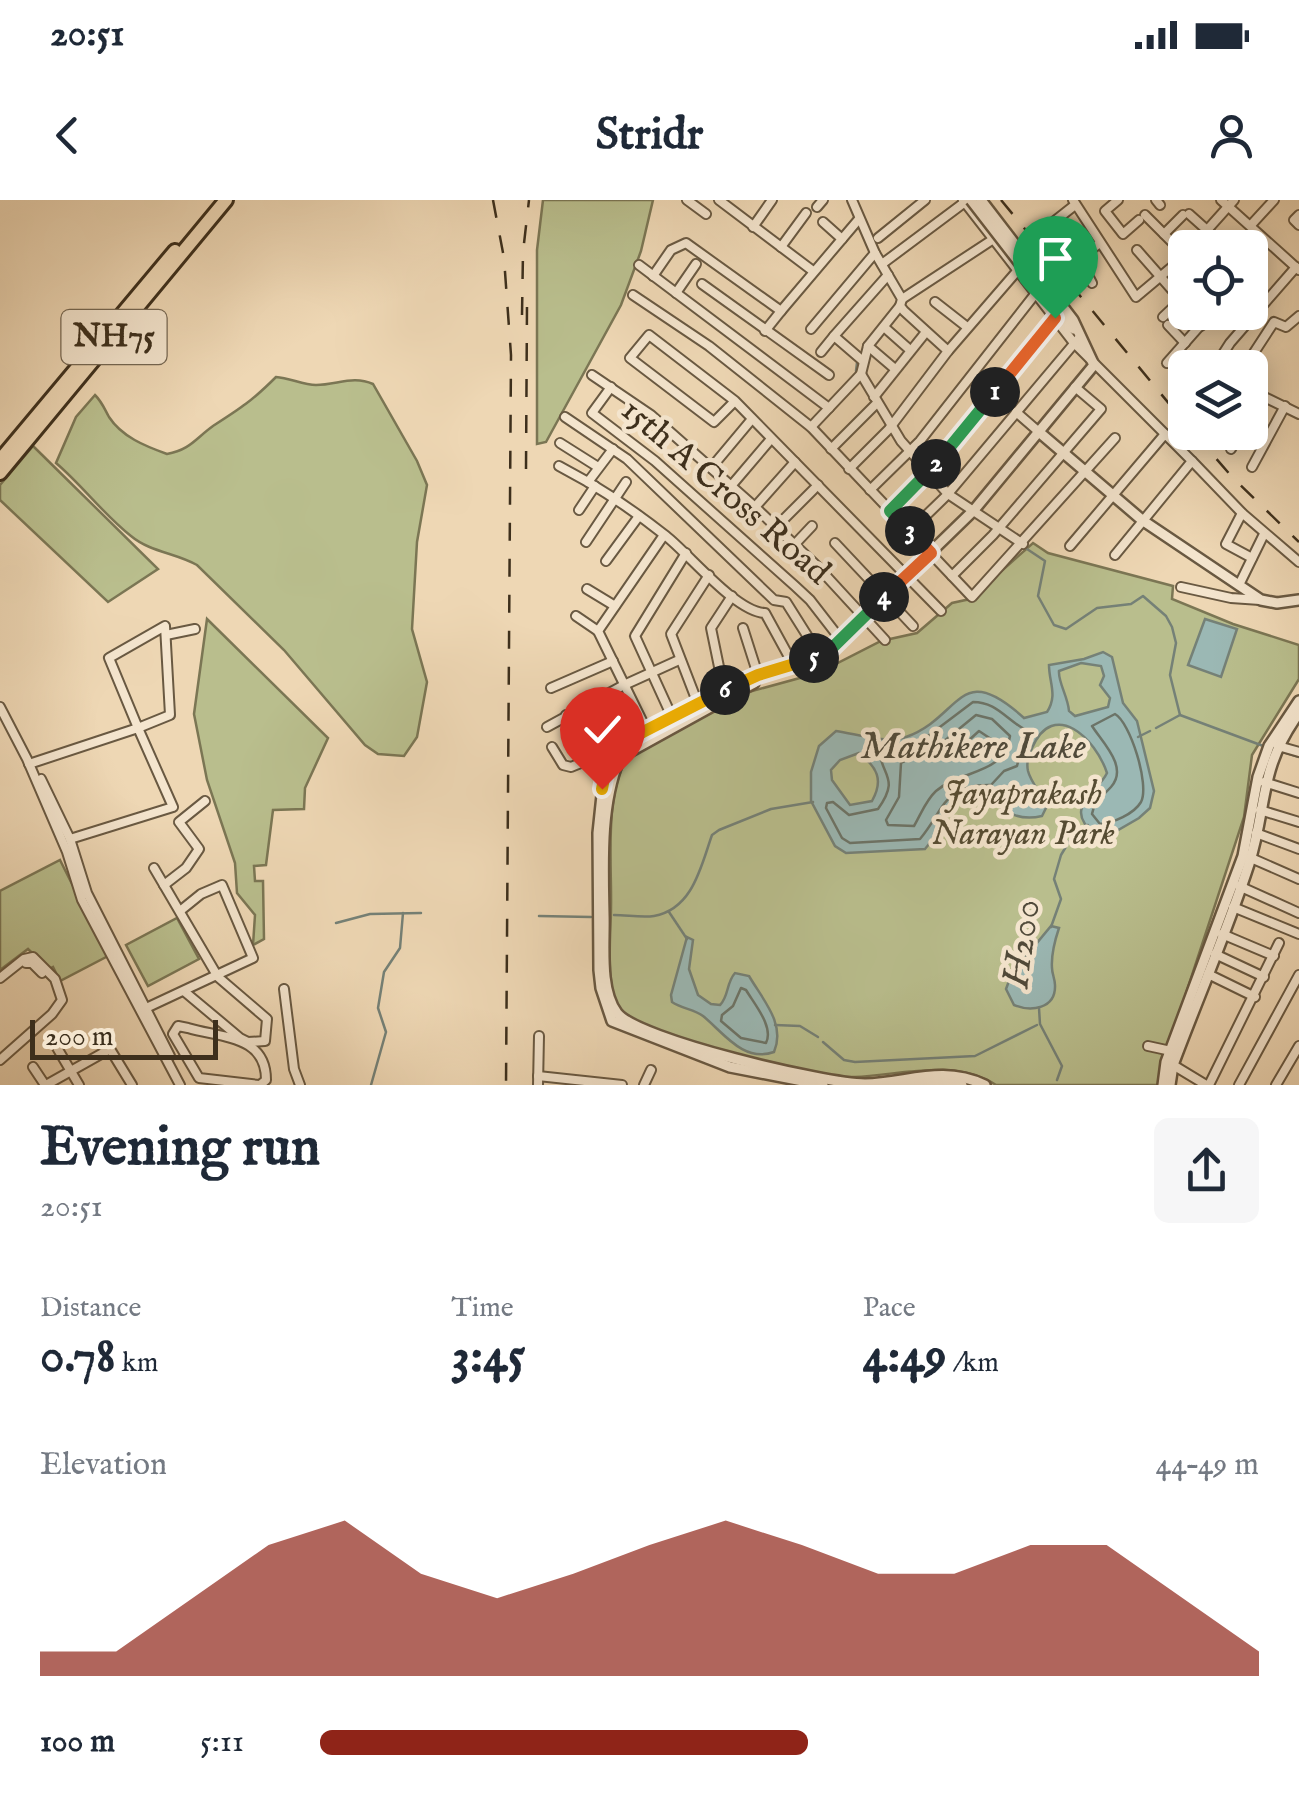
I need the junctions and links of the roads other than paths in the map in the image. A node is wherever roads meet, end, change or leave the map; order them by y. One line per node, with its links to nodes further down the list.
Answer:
1 (216, 200): 106 (highway, NH75)
2 (226, 200): 115 (highway, NH75)
3 (687, 200): 17 (street)
4 (719, 200): 15 (street)
5 (736, 200): 15 (street)
6 (772, 200): 23 (street)
7 (852, 200): 19 (street)
8 (925, 200): 30 (street)
9 (981, 200): 43 (street, bridge)
10 (1274, 200): 21 (street)
11 (966, 201): 31 (street); 41 (street); 43 (street, bridge)
12 (1114, 201): 29 (street)
13 (1074, 202): 27 (street); 35 (street)
14 (1227, 202): 21 (street); 26 (street)
15 (730, 209): 23 (street)
16 (806, 213): 36 (street)
17 (706, 214)
18 (1299, 215): 22 (street)
19 (859, 219): 33 (street); 38 (street)
20 (823, 222): 33 (street)
21 (1251, 225): 44 (street)
22 (1299, 225)
23 (753, 227): 36 (street)
24 (1169, 230): 25 (street)
25 (1207, 230)
26 (1209, 230)
27 (1042, 231)
28 (1168, 231): 29 (street)
29 (1164, 234): 32 (street)
30 (878, 238)
31 (995, 238): 39 (street); 55 (street)
32 (1168, 238)
33 (842, 239): 45 (street)
34 (1026, 242): 39 (street)
35 (1100, 243): 49 (street); 50 (street)
36 (781, 248): 45 (street)
37 (1137, 250): 49 (street)
38 (874, 253): 41 (street); 63 (street)
39 (1008, 256): 43 (street)
40 (696, 264): 52 (street)
41 (882, 264): 47 (street)
42 (638, 265): 48 (street)
43 (1022, 265): 53 (street); 62 (street); 69 (street)
44 (1298, 269): 73 (street)
45 (812, 271): 57 (street)
46 (1168, 272): 49 (street)
47 (888, 275): 55 (street); 68 (street)
48 (653, 276): 52 (street); 57 (street)
49 (1162, 278): 70 (street)
50 (1092, 283)
51 (702, 284): 65 (street)
52 (676, 293): 58 (street)
53 (1036, 293): 60 (street); 104 (street)
54 (634, 295): 66 (street)
55 (901, 302): 61 (street); 67 (street)
56 (935, 302): 62 (street)
57 (781, 311): 65 (street)
58 (702, 312): 66 (street); 90 (street)
59 (1299, 316): 74 (street)
60 (1055, 318): 69 (street); 116 (street)
61 (884, 326): 71 (street); 72 (street)
62 (967, 328): 75 (street)
63 (810, 329)
64 (1196, 330): 70 (street)
65 (765, 331): 83 (street)
66 (687, 332): 95 (street)
67 (926, 332): 72 (street); 75 (street)
68 (834, 336): 76 (street); 77 (street)
69 (1076, 336): 79 (street); 91 (street)
70 (1185, 343): 78 (street)
71 (868, 346): 77 (street); 80 (street)
72 (910, 350): 80 (street)
73 (1226, 350)
74 (1256, 350)
75 (948, 351): 96 (street)
76 (821, 352)
77 (864, 361): 81 (street)
78 (1167, 363)
79 (1094, 365): 85 (street); 98 (street)
80 (895, 370): 88 (street)
81 (861, 374): 88 (street); 90 (street)
82 (592, 375): 84 (street)
83 (829, 375)
84 (611, 387): 112 (street); 168 (street, 15th A Cross Road)
85 (1076, 387): 97 (street); 105 (street)
86 (1268, 396): 89 (street)
87 (736, 401): 87 (street); 94 (street)
88 (875, 402): 96 (street); 103 (street)
89 (1285, 406): 92 (street); 111 (street)
90 (829, 408): 95 (street)
91 (1016, 412): 97 (street); 122 (street)
92 (1299, 414)
93 (565, 416): 102 (street)
94 (752, 419): 100 (street); 112 (street)
95 (811, 427): 103 (street)
96 (890, 427): 104 (street); 113 (street)
97 (1039, 432): 105 (street); 128 (street)
98 (1165, 434): 107 (street); 123 (street)
99 (1115, 438): 114 (street)
100 (771, 440): 108 (street); 120 (street)
101 (560, 443): 110 (street)
102 (613, 449): 110 (street); 170 (street)
103 (831, 449): 113 (street)
104 (907, 452): 116 (street); 121 (street)
105 (1064, 452): 114 (street); 134 (street)
106 (0, 460)
107 (1192, 461): 129 (street); 131 (street)
108 (795, 462): 119 (street); 125 (street)
109 (558, 466): 118 (street)
110 (598, 467): 118 (street)
111 (1252, 467)
112 (711, 468): 120 (street)
113 (849, 469): 121 (street)
114 (1086, 472): 123 (street); 141 (street)
115 (0, 474)
116 (927, 474): 122 (street); 127 (street)
117 (626, 482): 124 (street)
118 (592, 484): 124 (street); 126 (street)
119 (818, 485): 133 (street); 150 (street)
120 (731, 486): 125 (street)
121 (870, 490): 127 (street)
122 (946, 495): 128 (street); 135 (street)
123 (1113, 495): 131 (street); 142 (street)
124 (614, 498): 130 (street); 138 (street)
125 (755, 507): 133 (street)
126 (580, 510)
127 (890, 511): 135 (street)
128 (972, 512): 134 (street); 144 (street)
129 (1242, 513): 137 (street); 146 (street)
130 (638, 516): 136 (street); 147 (street)
131 (1142, 520): 145 (street); 152 (street)
132 (812, 526): 140 (street)
133 (776, 527): 140 (street)
134 (998, 529): 141 (street); 151 (street)
135 (910, 531): 144 (street)
136 (664, 534): 143 (street); 159 (street)
137 (1264, 534): 146 (street); 148 (street)
138 (586, 542)
139 (835, 543): 156 (street)
140 (795, 544): 162 (street)
141 (1022, 545): 151 (street)
142 (1070, 546)
143 (686, 553): 149 (street); 174 (street)
144 (931, 553): 150 (street); 151 (street)
145 (1115, 554)
146 (1252, 558): 152 (street)
147 (606, 561)
148 (1299, 562)
149 (710, 574): 155 (street); 172 (street)
150 (906, 576): 156 (street); 160 (street)
151 (952, 576)
152 (1239, 586): 157 (street)
153 (1181, 587): 157 (street)
154 (587, 589): 159 (street)
155 (732, 596): 173 (street); 178 (street)
156 (886, 596): 162 (street); 163 (street)
157 (1261, 600): 158 (street)
158 (1299, 600)
159 (615, 606): 166 (street)
160 (942, 611)
161 (576, 616): 166 (street)
162 (862, 618): 168 (street); 169 (street)
163 (912, 626)
164 (743, 628): 175 (street)
165 (195, 629): 167 (street)
166 (598, 631): 171 (street)
167 (166, 635): 186 (street); 186 (street)
168 (842, 640): 170 (street)
169 (885, 640)
170 (824, 654): 173 (street); 189 (street)
171 (613, 660): 176 (street); 177 (street)
172 (678, 660): 174 (street); 181 (street)
173 (794, 666): 175 (street)
174 (651, 673): 176 (street); 185 (street)
175 (758, 675): 178 (street)
176 (624, 685): 180 (street); 189 (street)
177 (551, 688)
178 (724, 691): 181 (street)
179 (1299, 700): 192 (street)
180 (591, 702): 184 (street); 191 (street)
181 (698, 704): 185 (street)
182 (0, 706): 195 (street)
183 (1299, 713): 188 (street)
184 (566, 715): 187 (street); 194 (street)
185 (672, 717): 189 (street)
186 (138, 728): 195 (street); 202 (street)
187 (546, 728)
188 (1294, 729): 192 (street)
189 (649, 735): 191 (street); 228 (street)
190 (552, 746): 194 (street)
191 (620, 747): 194 (street); 228 (street)
192 (1273, 748): 193 (street); 196 (street); 208 (street)
193 (1299, 752)
194 (593, 759)
195 (29, 764): 202 (street); 227 (street)
196 (1264, 782): 197 (street); 199 (street)
197 (1299, 793)
198 (205, 801): 207 (street)
199 (1260, 810): 200 (street); 201 (street)
200 (1299, 822)
201 (1256, 832): 203 (street); 204 (street)
202 (70, 839): 227 (street)
203 (1299, 849)
204 (1251, 858): 206 (street); 208 (street)
205 (154, 868): 207 (street)
206 (1299, 879)
207 (164, 885): 210 (street)
208 (1238, 886): 209 (street); 211 (street); 236 (street)
209 (1233, 907): 212 (street); 213 (street)
210 (180, 911): 221 (street); 221 (street)
211 (1299, 912)
212 (1222, 934): 215 (street); 216 (street)
213 (1299, 934)
214 (1279, 943): 216 (street)
215 (1215, 954): 219 (street); 222 (street)
216 (1274, 956): 222 (street)
217 (17, 965): 218 (street); 223 (street); 238 (street)
218 (42, 973)
219 (1208, 974): 226 (street); 241 (street)
220 (1299, 975): 264 (street)
221 (218, 977): 225 (street); 230 (street)
222 (1264, 977): 226 (street)
223 (0, 978)
224 (284, 989): 256 (street)
225 (185, 992): 227 (street); 232 (street)
226 (1255, 996): 263 (street)
227 (144, 1010): 240 (street)
228 (635, 1028): 246 (street)
229 (277, 1032): 230 (street)
230 (266, 1034): 232 (street)
231 (540, 1036): 245 (street)
232 (252, 1042): 239 (street)
233 (56, 1046): 244 (street)
234 (1148, 1046): 236 (street)
235 (1299, 1046): 265 (street)
236 (1170, 1051): 262 (street)
237 (185, 1056): 240 (street); 255 (street); 255 (street)
238 (0, 1060)
239 (273, 1060)
240 (172, 1065): 254 (street)
241 (1173, 1065): 262 (street); 263 (street)
242 (33, 1067): 251 (street)
243 (652, 1070): 258 (street)
244 (72, 1072): 247 (street); 251 (street); 252 (street)
245 (538, 1080): 248 (street)
246 (818, 1081): 261 (street)
247 (130, 1082): 253 (street)
248 (607, 1084): 257 (street)
249 (916, 1084): 250 (street); 259 (street)
250 (943, 1084): 260 (street)
251 (45, 1085)
252 (79, 1085)
253 (120, 1085)
254 (180, 1085)
255 (260, 1085)
256 (300, 1085)
257 (622, 1085)
258 (644, 1085)
259 (897, 1085)
260 (962, 1085)
261 (986, 1085)
262 (1167, 1085)
263 (1207, 1085)
264 (1240, 1085)
265 (1276, 1085)

